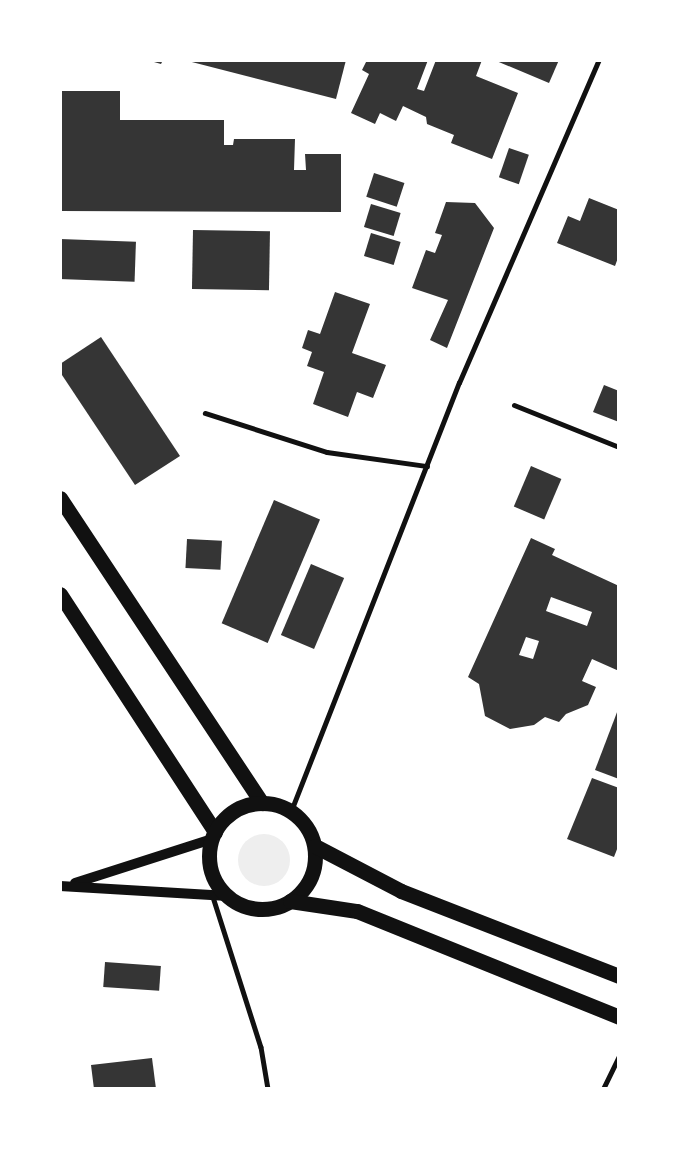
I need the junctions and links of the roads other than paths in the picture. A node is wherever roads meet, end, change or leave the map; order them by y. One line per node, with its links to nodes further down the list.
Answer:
1 (599, 60): 5 (lane)
2 (514, 405): 4 (street)
3 (205, 413): 5 (lane)
4 (619, 447)
5 (427, 466): 9 (lane)
6 (60, 498): 8 (main road)
7 (60, 594): 10 (main road)
8 (262, 803): 9 (main road); 10 (main road)
9 (291, 811): 11 (main road)
10 (214, 835): 12 (street); 13 (main road)
11 (315, 846): 14 (main road); 15 (main road)
12 (64, 886): 13 (street)
13 (221, 896): 14 (main road); 18 (lane)
14 (290, 901): 16 (main road)
15 (619, 976)
16 (619, 1017)
17 (619, 1056): 19 (lane)
18 (268, 1089)
19 (603, 1089)

